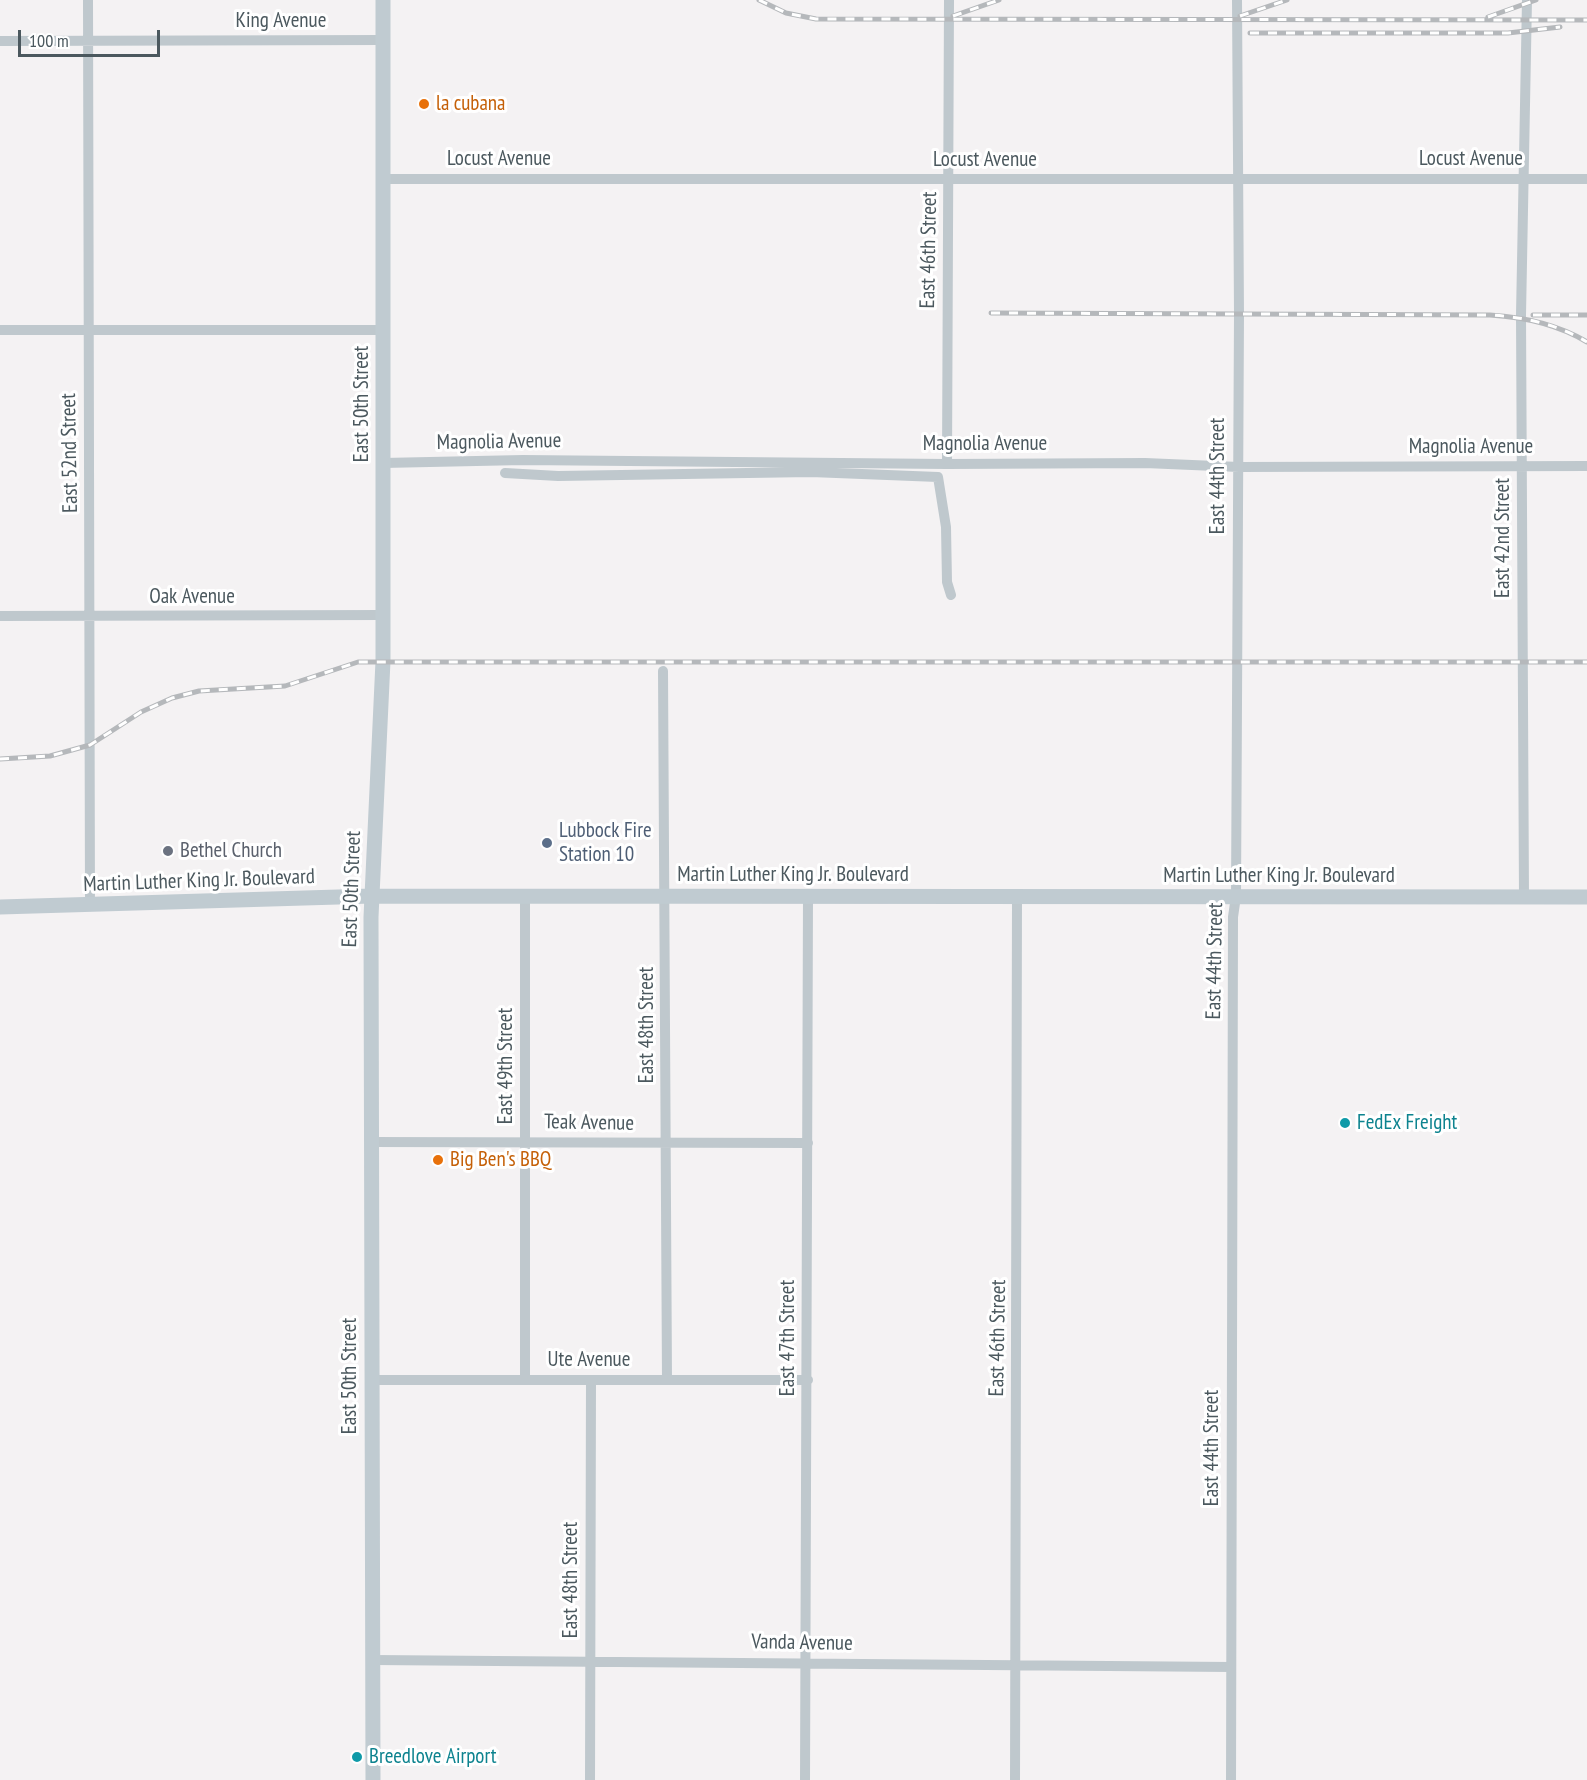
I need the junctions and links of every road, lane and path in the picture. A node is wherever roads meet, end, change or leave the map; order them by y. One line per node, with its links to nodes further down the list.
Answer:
1 (88, 0): 8 (street, East 52nd Street)
2 (383, 0): 6 (main road, East 50th Street)
3 (949, 0): 13 (street, East 46th Street)
4 (1238, 0): 12 (street, East 44th Street)
5 (1527, 0): 9 (street, East 42nd Street)
6 (383, 40): 8 (street, King Avenue); 11 (main road, East 50th Street)
7 (0, 41): 8 (street, King Avenue)
8 (88, 42): 15 (street, East 52nd Street)
9 (1525, 178): 10 (street, Locust Avenue); 12 (street, Locust Avenue); 19 (street, East 42nd Street)
10 (1587, 178)
11 (383, 179): 13 (street, Locust Avenue); 16 (main road, East 50th Street)
12 (1239, 179): 13 (street, Locust Avenue); 21 (street, East 44th Street)
13 (950, 180): 18 (street, East 46th Street)
14 (0, 330): 15 (street)
15 (88, 330): 16 (street); 26 (street, East 52nd Street)
16 (383, 330): 17 (main road, East 50th Street)
17 (383, 463): 18 (street, Magnolia Avenue); 24 (main road, East 50th Street)
18 (947, 464): 21 (street, Magnolia Avenue)
19 (1524, 466): 20 (street, Magnolia Avenue); 21 (street, Magnolia Avenue); 34 (street, East 42nd Street)
20 (1587, 466)
21 (1239, 467): 30 (street, East 44th Street)
22 (505, 473): 23 (street)
23 (951, 595)
24 (383, 615): 26 (street, Oak Avenue); 28 (main road, East 50th Street)
25 (0, 616): 26 (street, Oak Avenue)
26 (91, 616): 36 (street, East 52nd Street)
27 (663, 671): 31 (street, East 48th Street)
28 (372, 896): 29 (main road, Martin Luther King Jr. Boulevard); 36 (main road, Martin Luther King Jr. Boulevard); 38 (main road, East 50th Street)
29 (525, 896): 31 (main road, Martin Luther King Jr. Boulevard); 39 (street, East 49th Street)
30 (1236, 896): 33 (main road, Martin Luther King Jr. Boulevard); 34 (main road, Martin Luther King Jr. Boulevard); 50 (street, East 44th Street)
31 (666, 897): 32 (main road, Martin Luther King Jr. Boulevard); 40 (street, East 48th Street)
32 (808, 897): 33 (main road, Martin Luther King Jr. Boulevard); 41 (street, East 47th Street)
33 (1017, 897): 51 (street, East 46th Street)
34 (1524, 897): 35 (main road, Martin Luther King Jr. Boulevard)
35 (1587, 897)
36 (90, 906): 37 (main road, Martin Luther King Jr. Boulevard)
37 (0, 908)
38 (370, 1142): 39 (street, Teak Avenue); 43 (main road, East 50th Street)
39 (525, 1142): 40 (street, Teak Avenue); 42 (street, East 49th Street)
40 (666, 1143): 41 (street, Teak Avenue); 45 (street, East 48th Street)
41 (808, 1143): 46 (street, East 47th Street)
42 (525, 1379): 43 (street, Ute Avenue); 44 (street, Ute Avenue)
43 (371, 1380): 47 (main road, East 50th Street)
44 (591, 1380): 45 (street, Ute Avenue); 48 (street, East 48th Street)
45 (667, 1380): 46 (street, Ute Avenue)
46 (808, 1380): 49 (street, East 47th Street)
47 (373, 1660): 48 (street, Vanda Avenue); 52 (main road, East 50th Street)
48 (590, 1662): 49 (street, Vanda Avenue); 53 (street, East 48th Street)
49 (805, 1663): 51 (street, Vanda Avenue); 54 (street, East 47th Street)
50 (1232, 1666): 51 (street, Vanda Avenue); 56 (street, East 44th Street)
51 (1015, 1667): 55 (street, East 46th Street)
52 (373, 1780)
53 (590, 1780)
54 (805, 1780)
55 (1015, 1780)
56 (1230, 1780)

